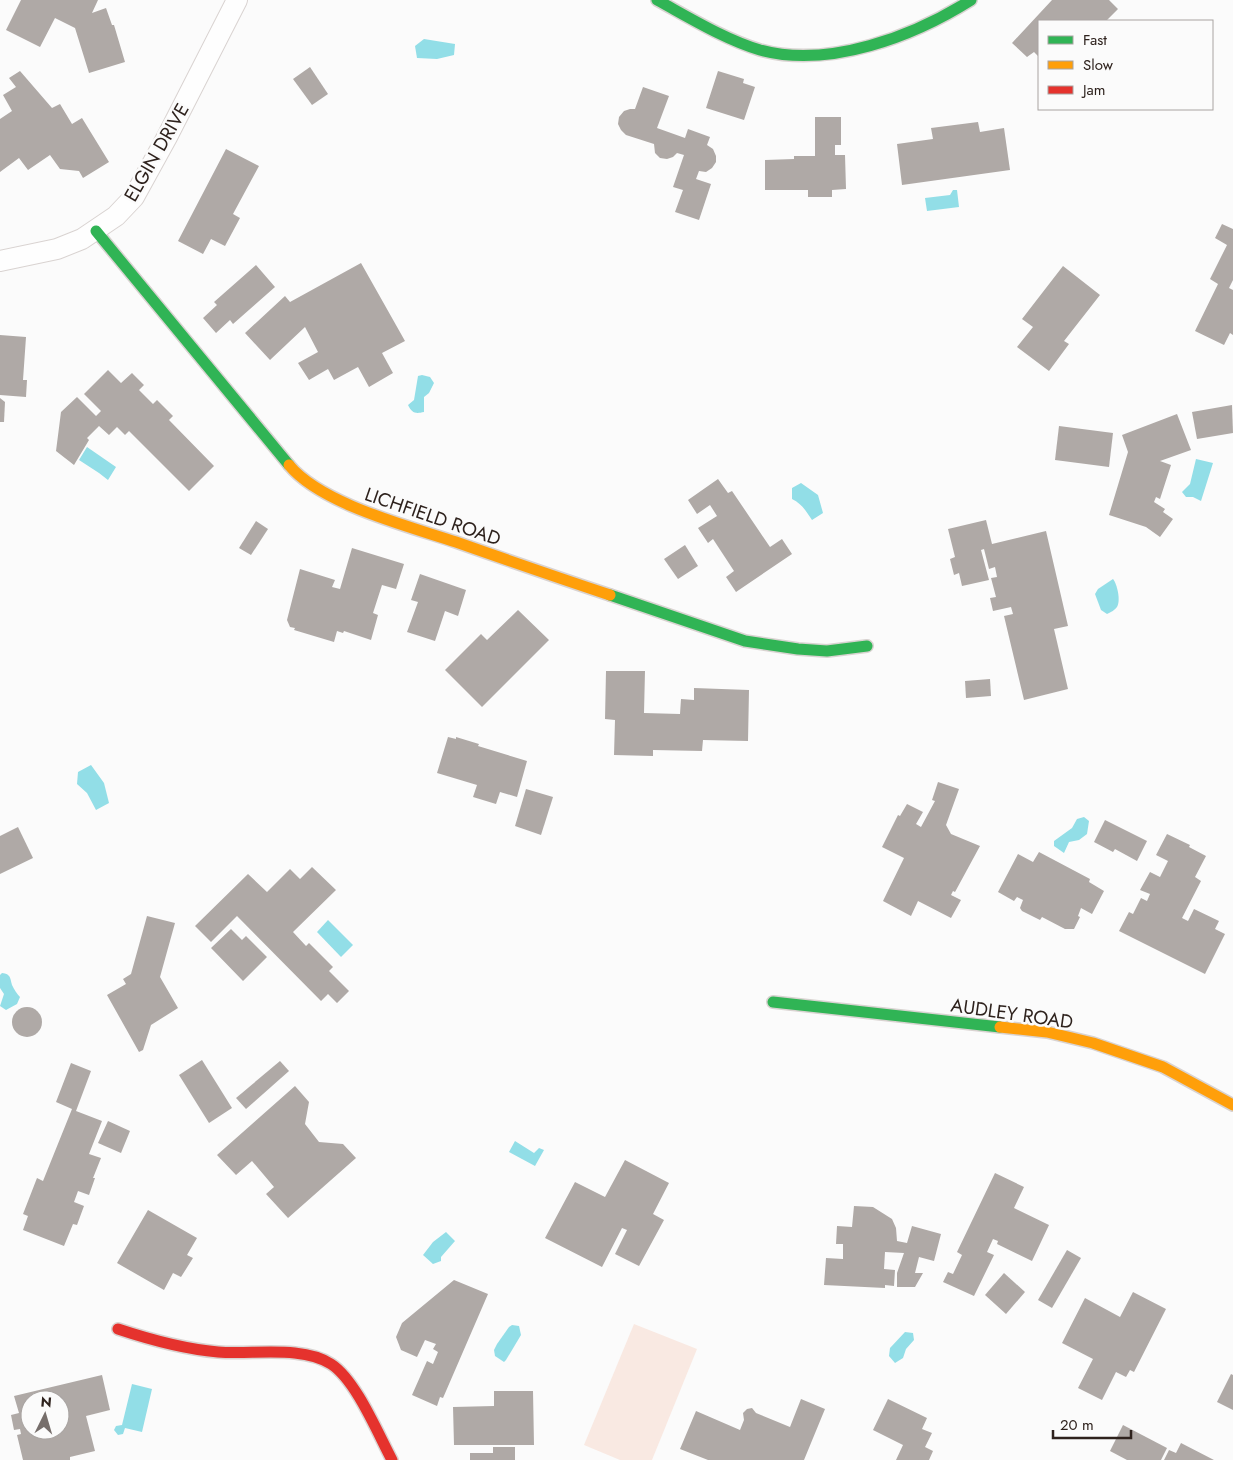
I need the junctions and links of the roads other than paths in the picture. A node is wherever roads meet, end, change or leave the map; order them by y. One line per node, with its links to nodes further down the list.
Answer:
1 (237, 0): 4 (street, ELGIN DRIVE)
2 (657, 0): 3 (street)
3 (972, 0)
4 (96, 232): 5 (street, ELGIN DRIVE); 6 (street, LICHFIELD ROAD)
5 (0, 261)
6 (867, 646)
7 (774, 1002): 8 (street, AUDLEY ROAD)
8 (1233, 1104)
9 (118, 1329): 10 (street)
10 (392, 1460)

